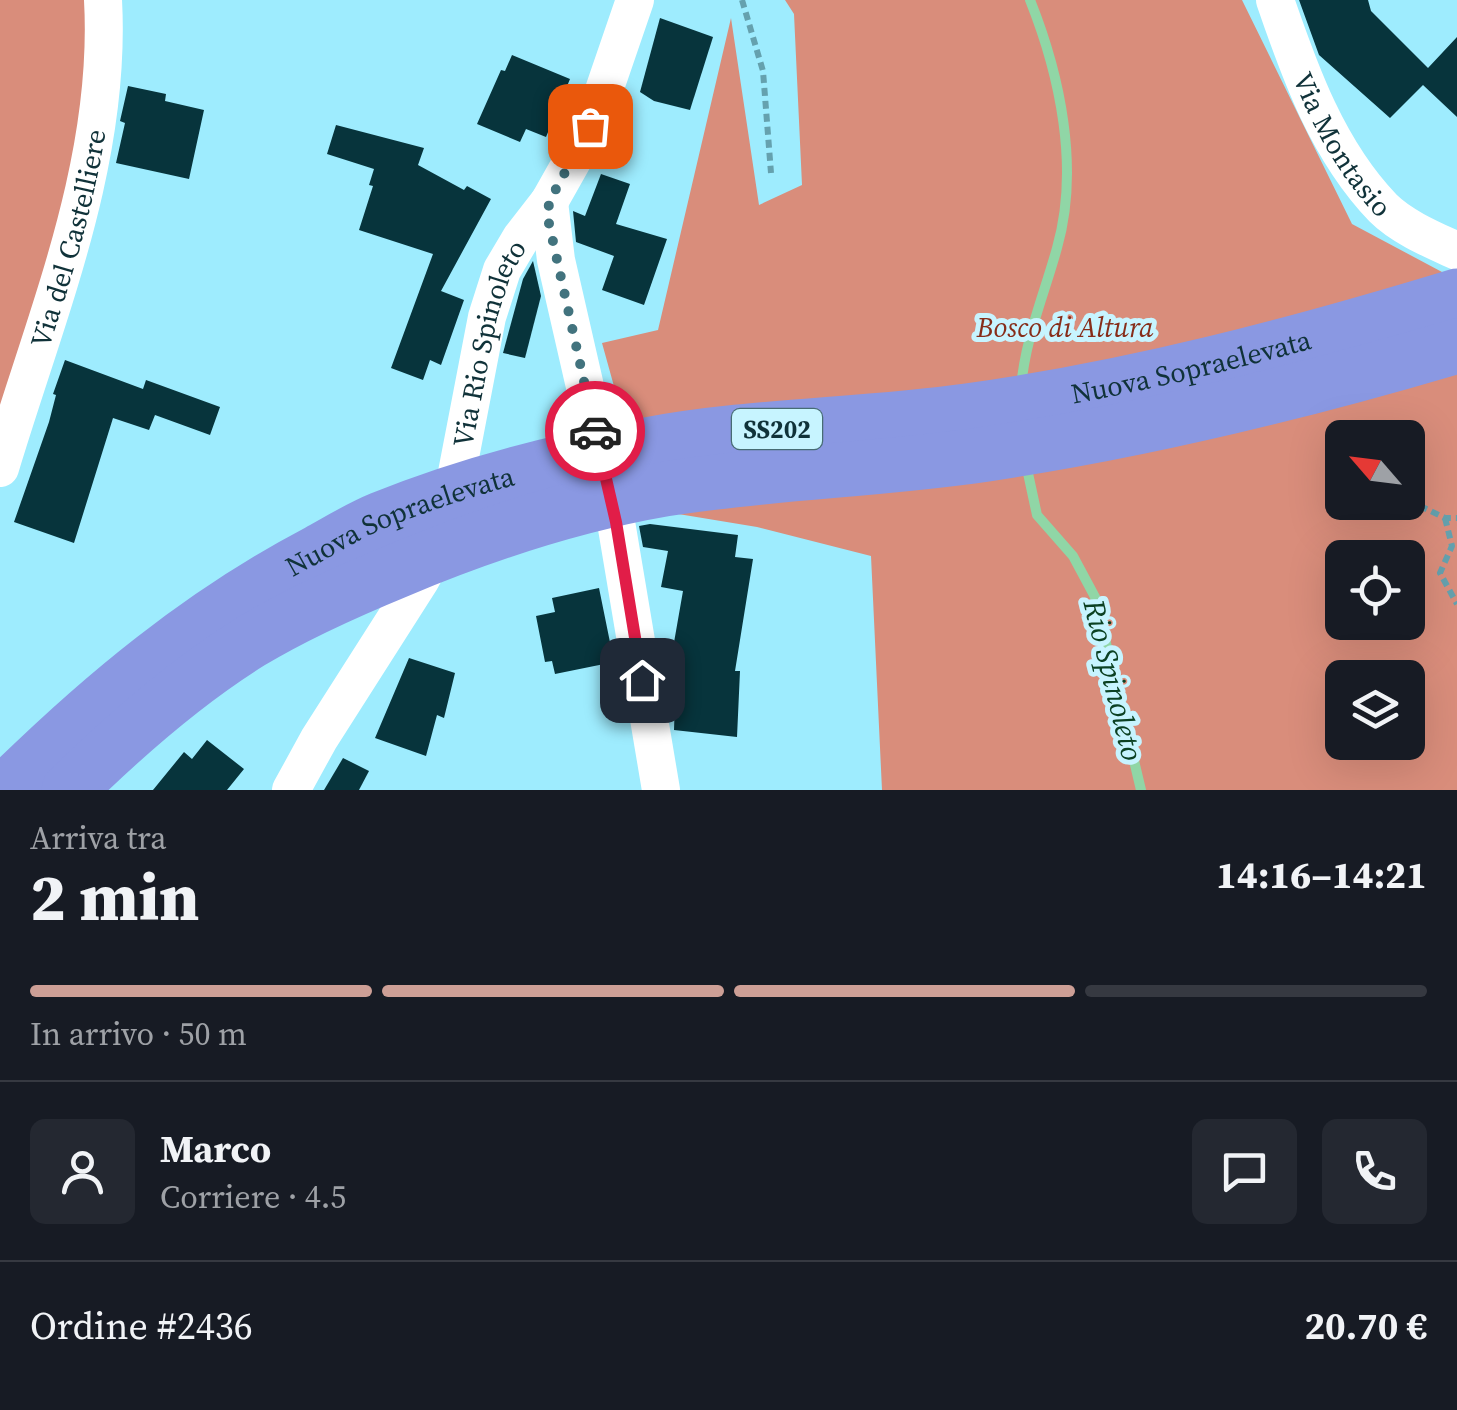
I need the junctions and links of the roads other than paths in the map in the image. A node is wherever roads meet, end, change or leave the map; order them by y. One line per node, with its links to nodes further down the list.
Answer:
1 (103, 0): 8 (street, Via del Castelliere)
2 (635, 0): 4 (street, Via Rio Spinoleto)
3 (1274, 0): 5 (street, Via Montasio)
4 (549, 202): 12 (street, Via Rio Spinoleto); 13 (street)
5 (1457, 251)
6 (1457, 296): 9 (highway, Nuova Sopraelevata / SS202)
7 (1457, 346): 9 (highway, Nuova Sopraelevata / SS202)
8 (0, 468)
9 (149, 688): 10 (highway, Nuova Sopraelevata / SS202); 11 (highway, Nuova Sopraelevata / SS202)
10 (6, 790)
11 (69, 790)
12 (290, 790)
13 (661, 790)

